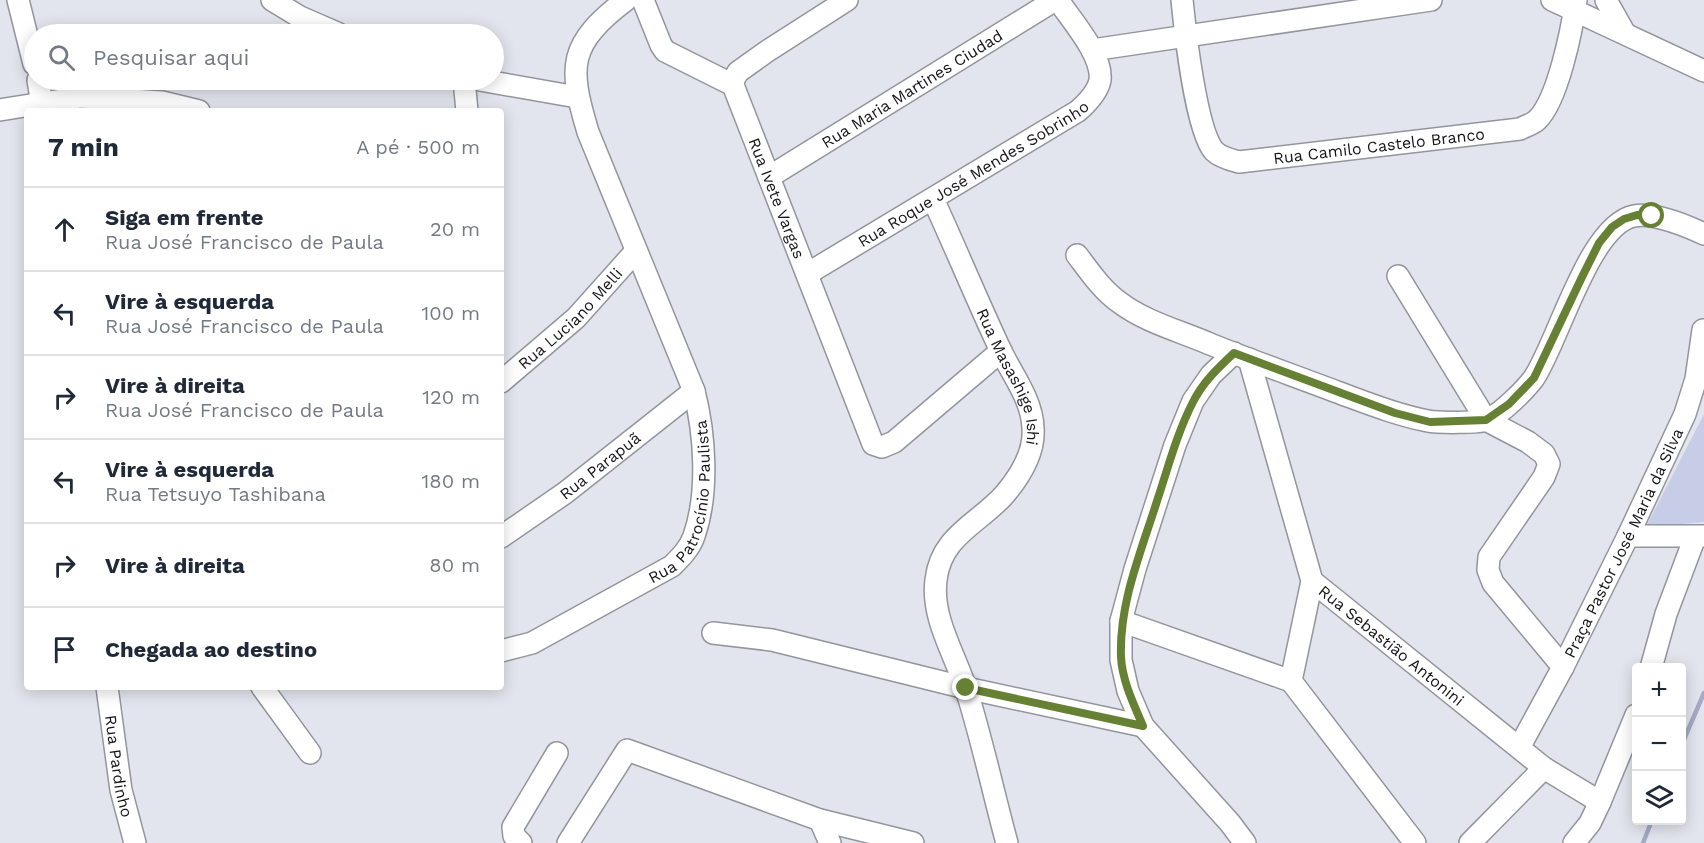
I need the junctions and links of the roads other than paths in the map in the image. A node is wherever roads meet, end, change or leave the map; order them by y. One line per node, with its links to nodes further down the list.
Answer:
1 (18, 0): 12 (street)
2 (272, 0): 13 (street)
3 (626, 0): 22 (street, Rua Patrocínio Paulista)
4 (643, 0): 19 (street)
5 (848, 0): 19 (street)
6 (1057, 0): 16 (street); 28 (street, Rua Maria Martines Ciudad)
7 (1182, 0): 15 (street, Rua Camilo Castelo Branco)
8 (1431, 0): 15 (street)
9 (1552, 0): 11 (street)
10 (1606, 0): 14 (street)
11 (1576, 5): 14 (street); 15 (street, Rua Camilo Castelo Branco)
12 (24, 24)
13 (316, 24)
14 (1624, 32): 17 (street)
15 (1185, 35): 16 (street)
16 (1092, 50): 29 (street, Rua Roque José Mendes Sobrinho)
17 (1704, 71)
18 (504, 84): 22 (street)
19 (733, 85): 28 (street, Rua Ivete Vargas)
20 (40, 90): 23 (street)
21 (465, 90): 26 (street)
22 (577, 97): 31 (street, Rua Patrocínio Paulista)
23 (43, 107): 25 (street)
24 (24, 108): 27 (street)
25 (187, 108)
26 (467, 108)
27 (0, 110)
28 (769, 177): 33 (street, Rua Ivete Vargas)
29 (933, 199): 33 (street, Rua Roque José Mendes Sobrinho); 36 (street, Rua Masashige Ishi)
30 (1704, 234): 40 (street)
31 (636, 251): 38 (street, Rua Luciano Melli); 39 (street, Rua Patrocínio Paulista)
32 (1077, 255): 37 (street)
33 (807, 274): 36 (street, Rua Ivete Vargas)
34 (1398, 276): 40 (street)
35 (1703, 330): 42 (street, Praça Pastor José Maria da Silva)
36 (1001, 351): 51 (street, Rua Masashige Ishi)
37 (1242, 356): 40 (street); 44 (street, Rua Sebastião Antonini); 45 (street)
38 (504, 379)
39 (694, 391): 41 (street, Rua Parapuã); 47 (street, Rua Patrocínio Paulista)
40 (1486, 420): 49 (street)
41 (504, 535)
42 (1628, 536): 43 (street); 49 (street, Praça Pastor José Maria da Silva)
43 (1699, 536): 48 (street)
44 (1312, 581): 50 (street); 56 (street, Rua Sebastião Antonini)
45 (1121, 621): 50 (street); 55 (street)
46 (713, 633): 51 (street)
47 (504, 650)
48 (1652, 663)
49 (1563, 667): 56 (street, Praça Pastor José Maria da Silva)
50 (1291, 681): 69 (street)
51 (966, 688): 55 (street); 67 (street, Rua Masashige Ishi)
52 (107, 690): 63 (street, Rua Pardinho)
53 (264, 690): 57 (street)
54 (1635, 717): 60 (street)
55 (1143, 726): 68 (street)
56 (1520, 746): 59 (street, Rua Sebastião Antonini)
57 (310, 753)
58 (557, 753): 62 (street)
59 (1544, 768): 60 (street, Rua Sebastião Antonini); 70 (street)
60 (1600, 802): 71 (street)
61 (820, 820): 64 (street); 65 (street); 66 (street)
62 (518, 840)
63 (135, 843)
64 (568, 843)
65 (831, 843)
66 (913, 843)
67 (1007, 843)
68 (1245, 843)
69 (1415, 843)
70 (1470, 843)
71 (1574, 843)

